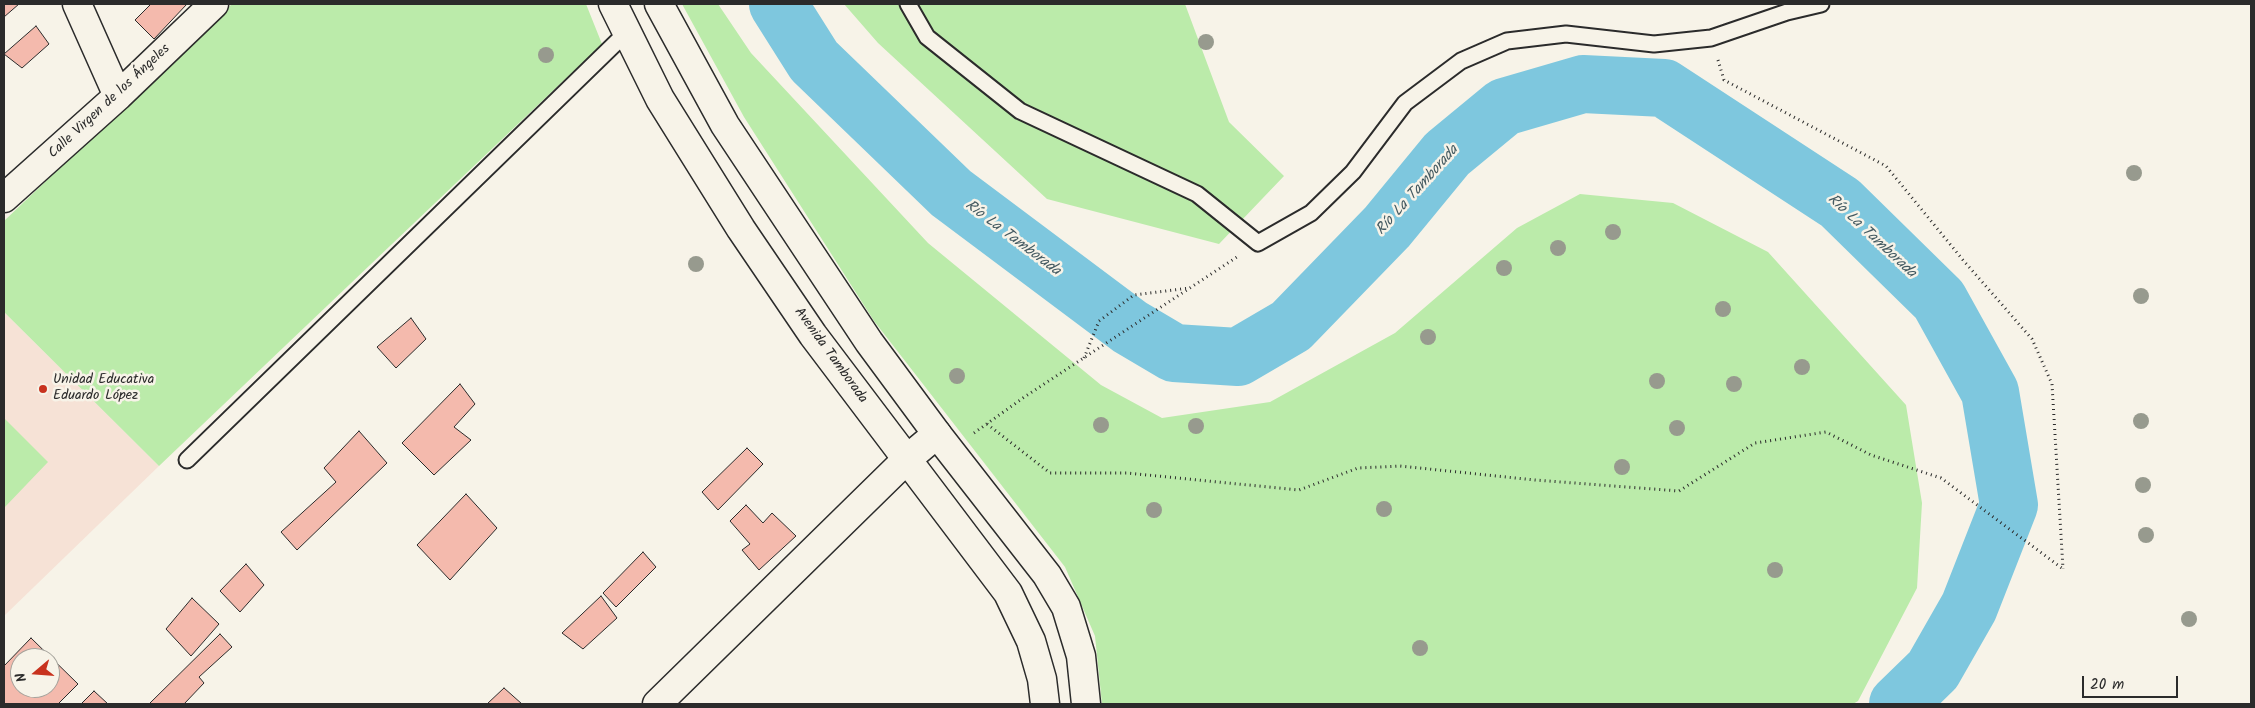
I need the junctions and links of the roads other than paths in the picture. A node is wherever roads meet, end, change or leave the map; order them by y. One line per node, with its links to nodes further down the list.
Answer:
1 (77, 4): 8 (main road)
2 (214, 4): 8 (main road, Calle Virgen de los Ángeles)
3 (613, 4): 7 (main road, Avenida Tamborada)
4 (659, 4): 10 (main road)
5 (908, 4): 6 (lane)
6 (1821, 4)
7 (627, 32): 11 (lane); 12 (main road, Avenida Tamborada)
8 (118, 96): 9 (main road, Calle Virgen de los Ángeles)
9 (4, 198)
10 (943, 443): 12 (main road); 15 (main road)
11 (187, 460)
12 (906, 460): 13 (main road); 14 (main road, Avenida Tamborada)
13 (657, 704)
14 (1044, 704)
15 (1086, 704)

